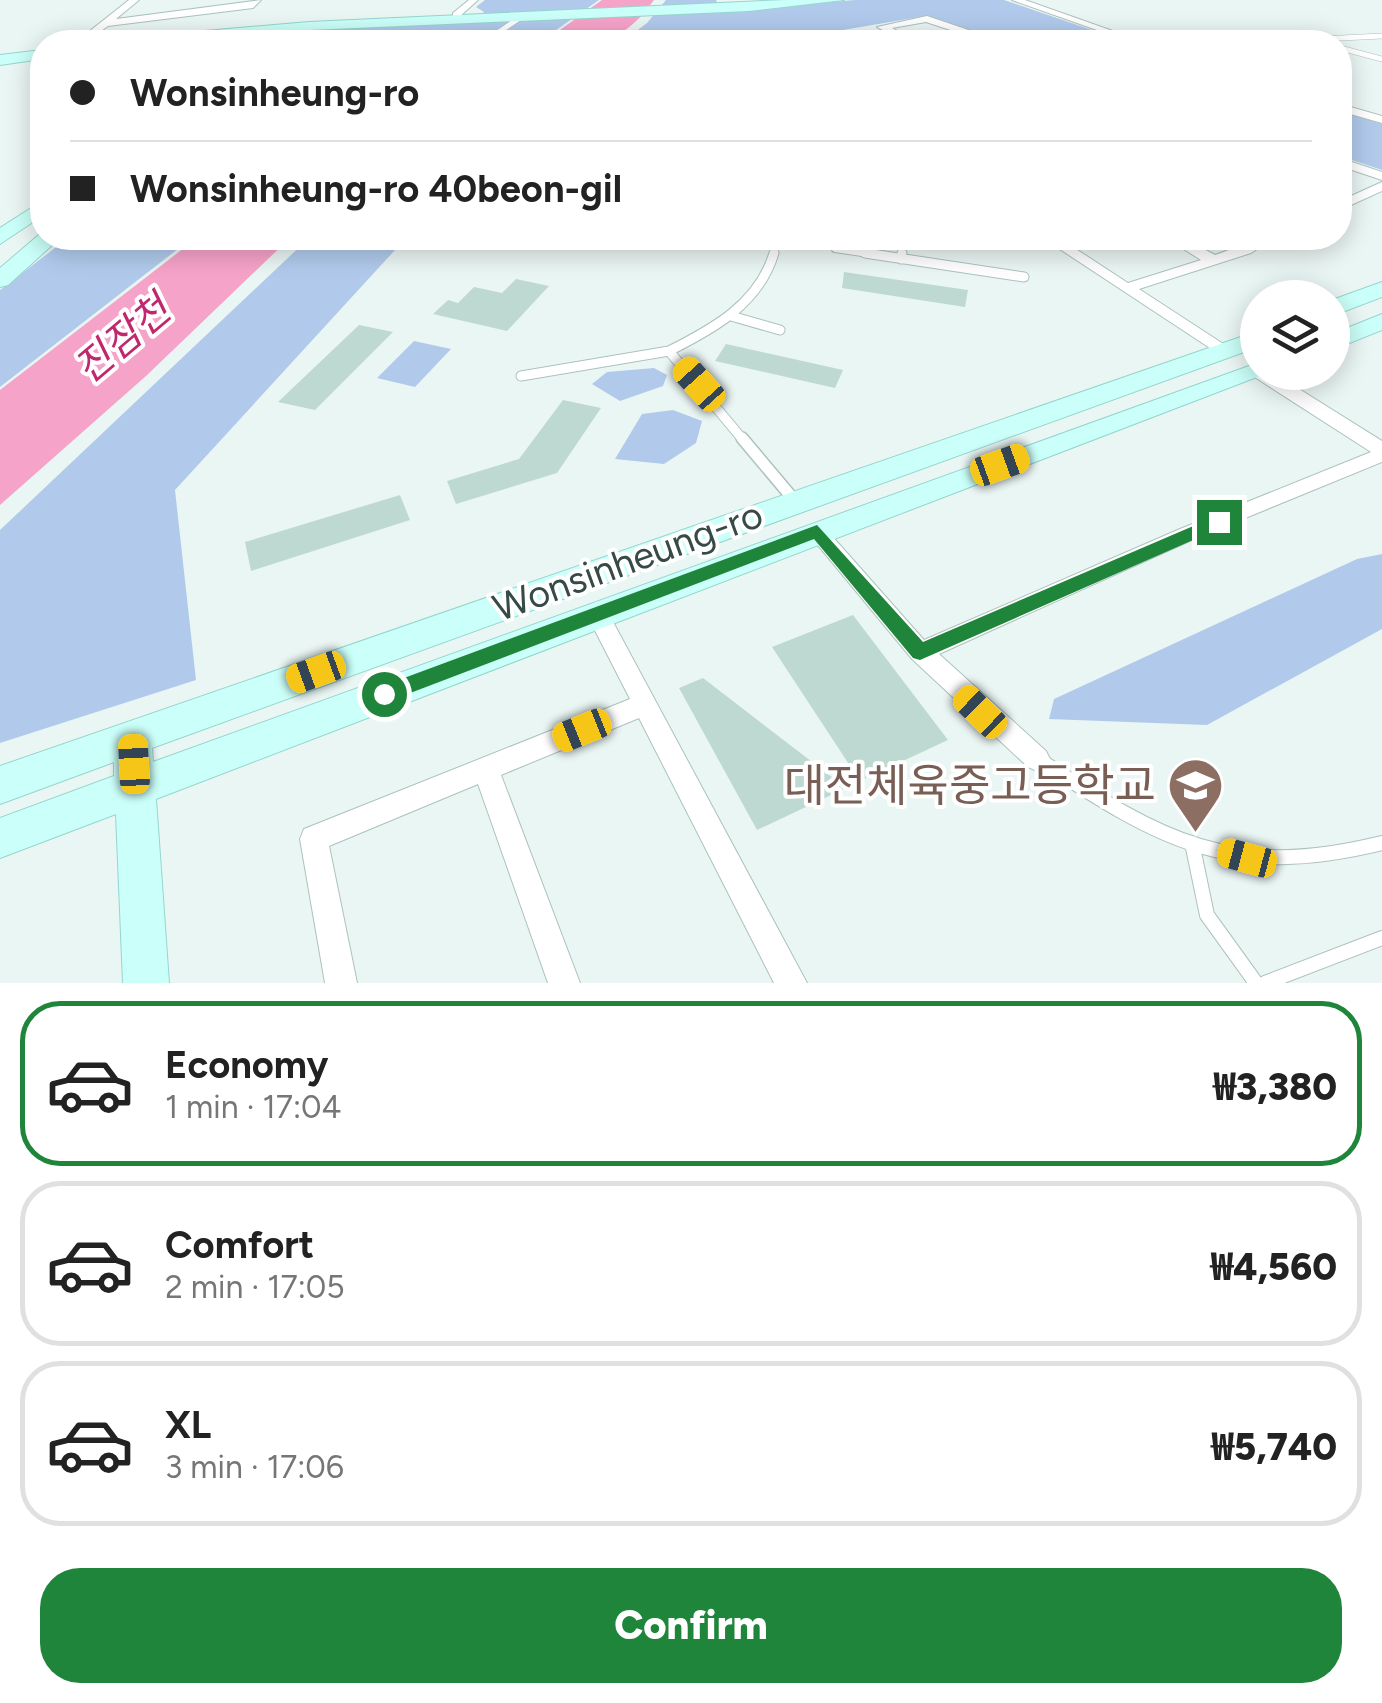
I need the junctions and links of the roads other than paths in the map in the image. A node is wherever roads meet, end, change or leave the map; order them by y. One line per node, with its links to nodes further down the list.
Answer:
1 (135, 0): 16 (street)
2 (198, 0): 10 (street)
3 (257, 0): 10 (street)
4 (474, 0): 12 (street)
5 (793, 0): 8 (street)
6 (837, 0): 9 (street)
7 (1016, 0): 24 (street)
8 (774, 1): 9 (street)
9 (680, 9): 11 (street)
10 (184, 14): 16 (street)
11 (552, 14): 12 (street); 13 (street)
12 (456, 15): 15 (street)
13 (521, 17): 15 (street); 21 (lane)
14 (282, 18): 15 (street); 18 (street); 19 (street)
15 (322, 18): 20 (street)
16 (109, 22): 17 (street)
17 (98, 30)
18 (207, 30)
19 (268, 30)
20 (309, 30)
21 (502, 30)
22 (888, 30): 23 (street)
23 (961, 30)
24 (1104, 30)
25 (1352, 36): 26 (lane)
26 (1382, 36)
27 (1352, 51): 30 (lane)
28 (30, 54): 29 (street)
29 (0, 58)
30 (1382, 59)
31 (1352, 111): 32 (street)
32 (1382, 120)
33 (1352, 166): 34 (street)
34 (1382, 176)
35 (1382, 186): 36 (street)
36 (1352, 198)
37 (30, 211): 39 (street)
38 (30, 215): 40 (street)
39 (0, 224)
40 (0, 238)
41 (30, 248): 51 (street)
42 (34, 250): 53 (street)
43 (774, 250): 57 (lane)
44 (842, 250): 49 (lane)
45 (902, 250): 49 (lane)
46 (1068, 250): 54 (street)
47 (1194, 250): 50 (street)
48 (1239, 250): 50 (street)
49 (901, 259): 52 (lane)
50 (1214, 261): 54 (street)
51 (0, 266)
52 (1024, 277)
53 (0, 280)
54 (1127, 288): 63 (street)
55 (1382, 289): 56 (street)
56 (1350, 302)
57 (731, 316): 59 (lane); 62 (lane)
58 (1382, 322): 60 (street)
59 (780, 330)
60 (1350, 335)
61 (1240, 344): 63 (street, Wonsinheung-ro)
62 (669, 351): 64 (lane); 68 (lane)
63 (1222, 351): 68 (street, Wonsinheung-ro)
64 (521, 376)
65 (1240, 378): 69 (street, Wonsinheung-ro)
66 (1287, 390): 67 (street)
67 (1382, 452): 71 (street)
68 (795, 501): 73 (street, Wonsinheung-ro)
69 (817, 532): 70 (street, Wonsinheung-ro); 71 (street)
70 (597, 613): 72 (street); 77 (street, Wonsinheung-ro)
71 (920, 652): 74 (street)
72 (645, 704): 75 (street); 85 (street)
73 (132, 739): 76 (street, Wonsinheung-ro); 77 (street)
74 (1037, 759): 79 (lane)
75 (486, 769): 83 (street); 84 (street)
76 (0, 785)
77 (135, 788): 78 (street, Wonsinheung-ro); 82 (street)
78 (0, 838)
79 (1192, 843): 80 (lane); 86 (lane)
80 (1382, 843)
81 (1382, 938): 87 (lane)
82 (146, 983)
83 (341, 983)
84 (564, 983)
85 (791, 983)
86 (1256, 983)
87 (1265, 983)

